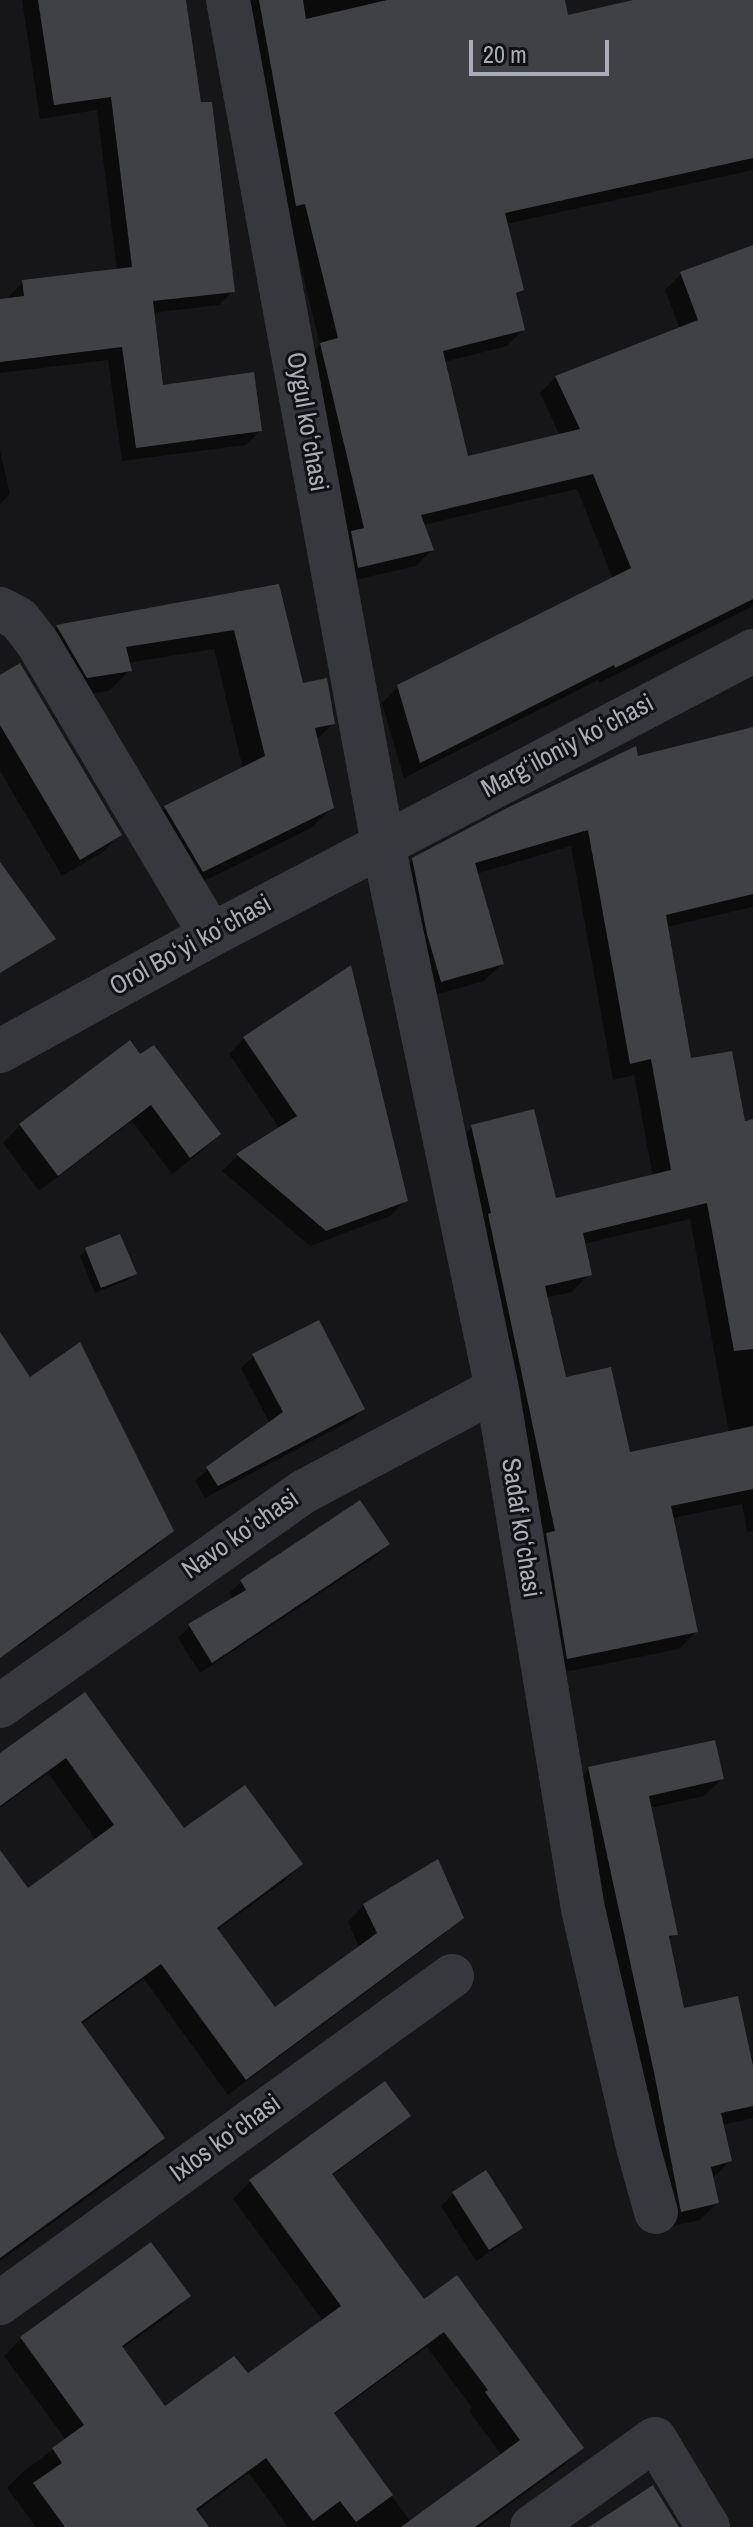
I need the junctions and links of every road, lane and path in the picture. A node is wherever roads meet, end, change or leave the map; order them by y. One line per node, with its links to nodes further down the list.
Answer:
1 (228, 0): 4 (street, Oygul koʻchasi)
2 (0, 609): 5 (street)
3 (753, 651): 4 (street, Margʻiloniy koʻchasi)
4 (383, 844): 5 (street, Orol Boʻyi koʻchasi); 7 (street, Sadaf koʻchasi)
5 (211, 935): 6 (street, Orol Boʻyi koʻchasi)
6 (0, 1051)
7 (497, 1389): 8 (street, Navo koʻchasi); 10 (street, Sadaf koʻchasi)
8 (0, 1706)
9 (452, 1976): 11 (street, Ixlos koʻchasi)
10 (656, 2212)
11 (0, 2303)
12 (532, 2527): 13 (street)
13 (708, 2527)

